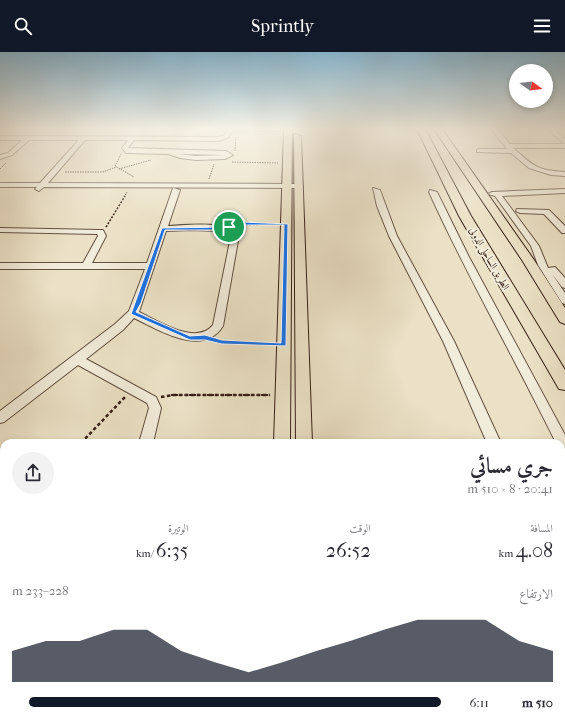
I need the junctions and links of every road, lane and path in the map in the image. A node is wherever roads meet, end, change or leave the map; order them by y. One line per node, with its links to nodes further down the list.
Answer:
1 (64, 160): 13 (street)
2 (117, 160): 11 (path)
3 (149, 160): 12 (path)
4 (215, 160): 17 (path)
5 (229, 160): 10 (path)
6 (292, 160): 19 (main road)
7 (437, 160): 48 (highway, الطريق الساحلى الدولى)
8 (460, 160): 26 (highway)
9 (522, 160): 14 (street)
10 (287, 163): 19 (main road)
11 (116, 167): 12 (path); 13 (path)
12 (119, 170): 16 (path)
13 (54, 172): 18 (street)
14 (565, 174)
15 (0, 186): 18 (street)
16 (149, 186): 17 (street); 18 (street)
17 (207, 186): 19 (street)
18 (40, 188): 20 (street); 21 (street)
19 (293, 188): 22 (street); 30 (main road); 56 (main road)
20 (0, 190)
21 (128, 190): 22 (street); 34 (path)
22 (176, 190): 31 (street)
23 (376, 190): 57 (street)
24 (565, 191): 27 (street)
25 (433, 192): 58 (street)
26 (482, 193): 28 (street); 44 (highway)
27 (507, 193): 28 (street); 29 (street)
28 (497, 194): 36 (street)
29 (520, 211): 35 (street); 36 (street)
30 (286, 224): 32 (path); 46 (main road)
31 (163, 228): 32 (street); 40 (street)
32 (226, 229): 45 (street)
33 (0, 230): 34 (street)
34 (98, 231): 39 (street)
35 (565, 231)
36 (533, 243): 37 (street)
37 (542, 265): 41 (street); 42 (street)
38 (0, 266): 39 (street)
39 (86, 266): 40 (street)
40 (151, 266): 43 (street)
41 (565, 285)
42 (565, 301)
43 (133, 313): 45 (street); 47 (street)
44 (565, 319)
45 (205, 338): 46 (path)
46 (284, 345): 50 (main road)
47 (77, 359): 49 (street); 52 (street)
48 (565, 384)
49 (132, 388): 51 (street); 53 (path)
50 (283, 395): 51 (path); 55 (main road)
51 (152, 400): 54 (street)
52 (0, 418)
53 (85, 439)
54 (147, 439)
55 (282, 439)
56 (304, 439)
57 (492, 439)
58 (561, 439)

